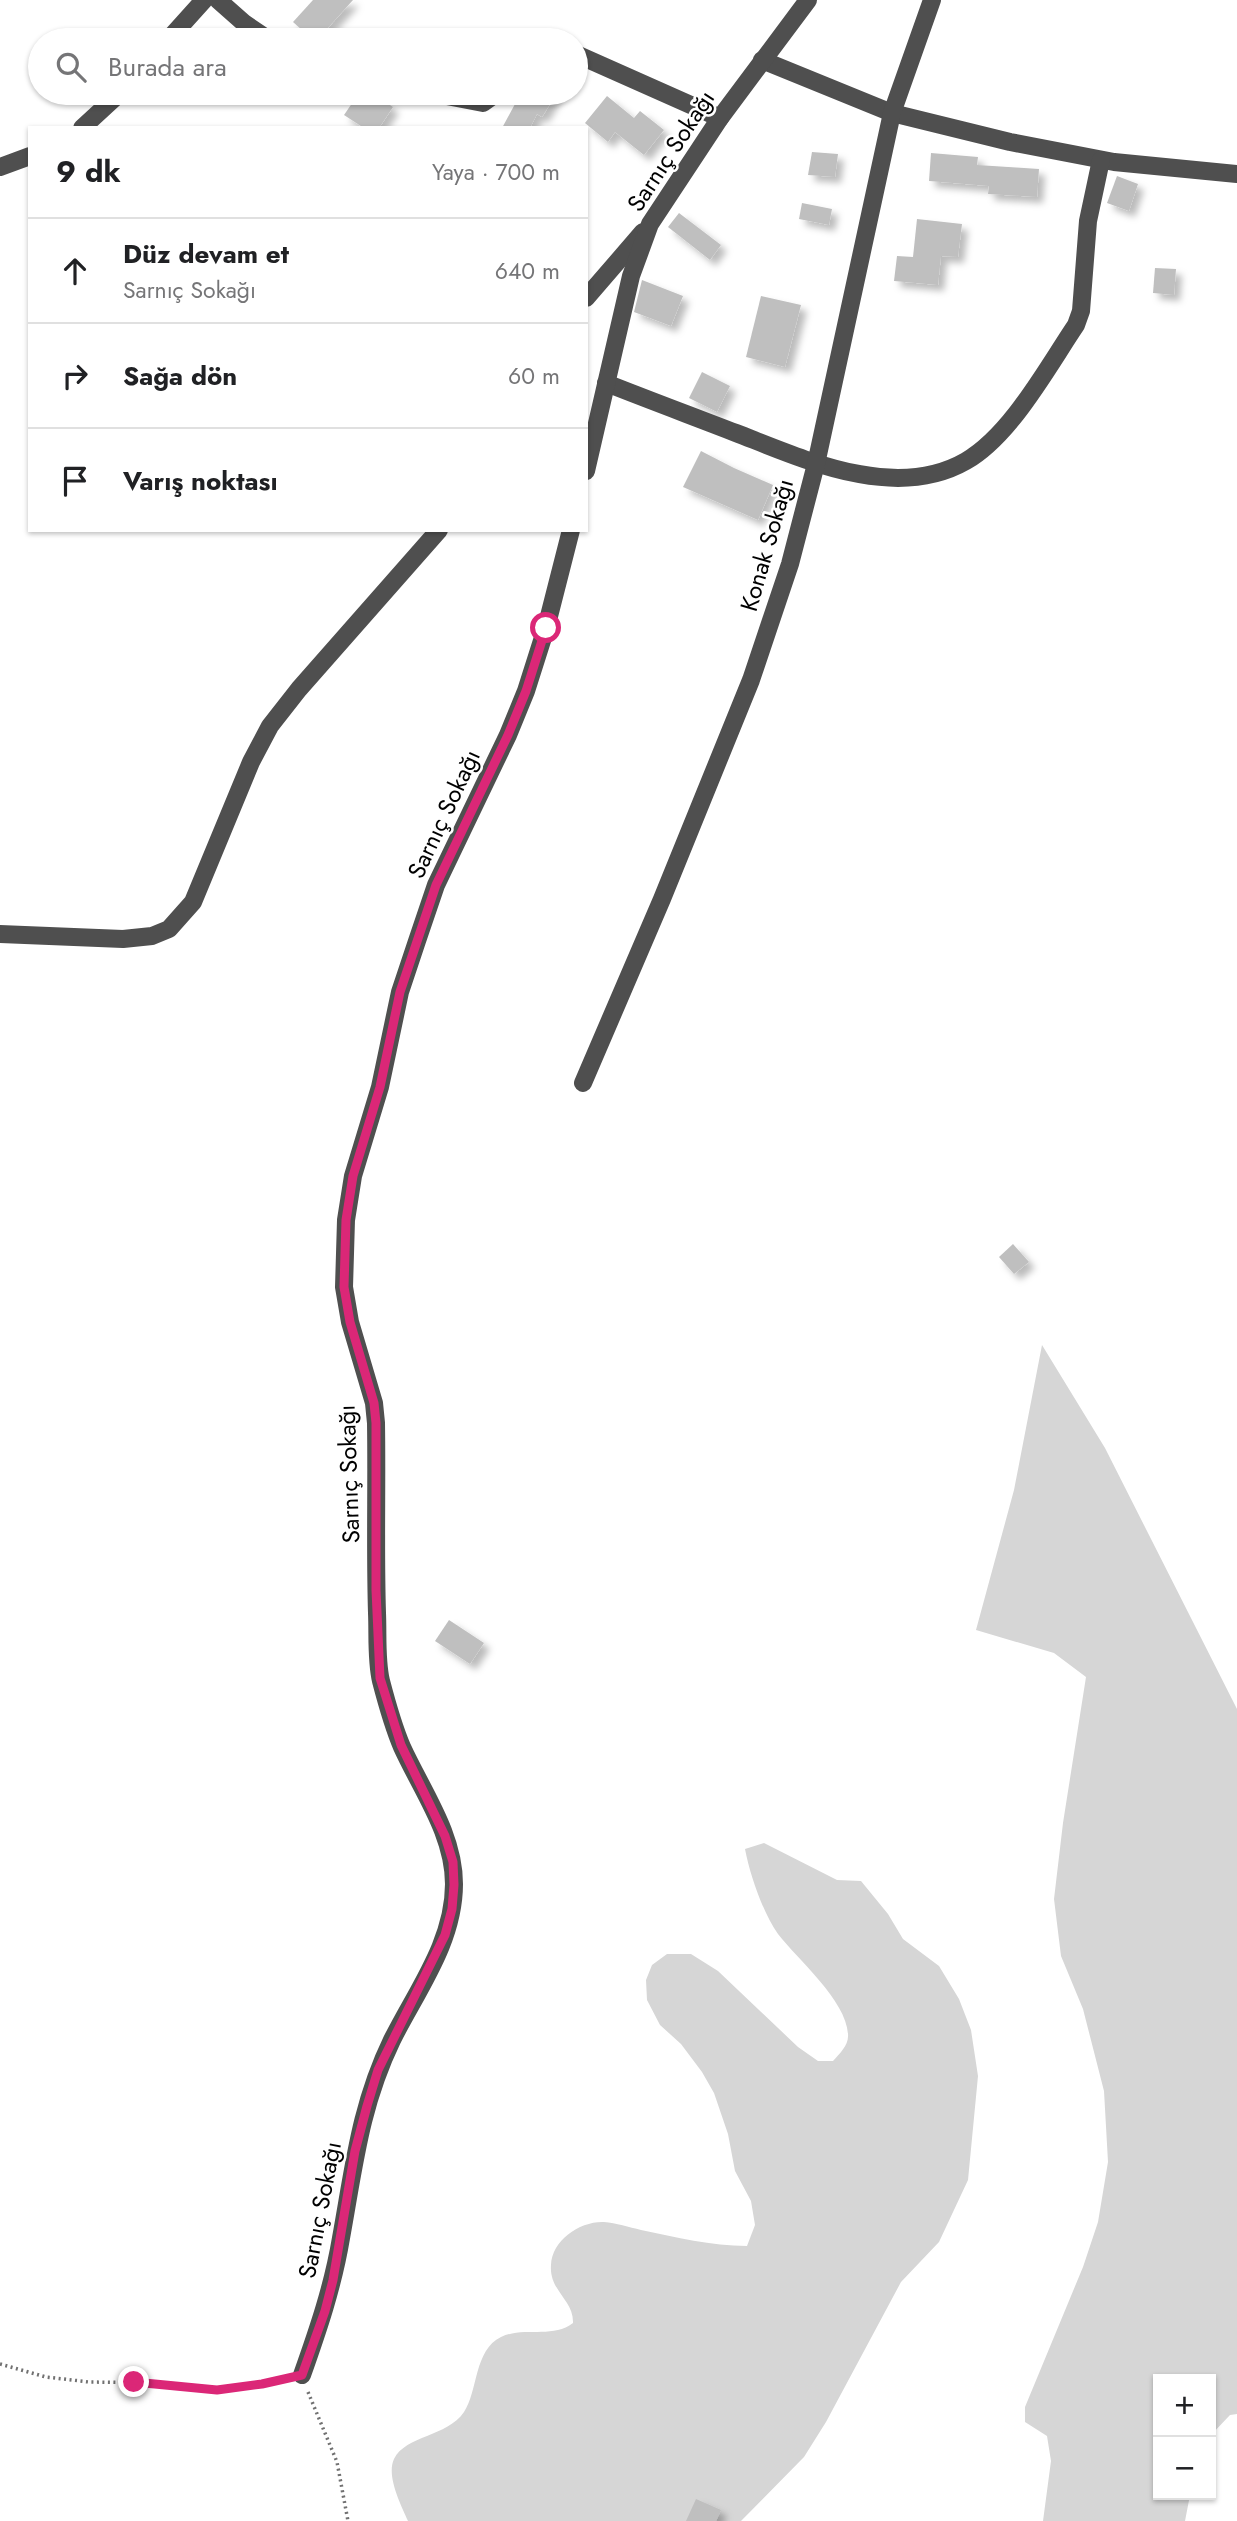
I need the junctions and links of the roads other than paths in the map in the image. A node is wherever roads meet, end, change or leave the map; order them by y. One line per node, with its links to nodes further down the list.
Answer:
1 (204, 0): 5 (street)
2 (218, 0): 6 (street)
3 (808, 0): 8 (street, Sarnıç Sokağı)
4 (932, 0): 10 (street, Konak Sokağı)
5 (178, 28)
6 (251, 28)
7 (588, 59): 11 (street)
8 (762, 60): 10 (street); 11 (street, Sarnıç Sokağı)
9 (107, 105): 12 (street)
10 (892, 113): 14 (street); 21 (street, Konak Sokağı)
11 (720, 118): 17 (street, Sarnıç Sokağı)
12 (84, 126)
13 (28, 157): 15 (street)
14 (1101, 160): 16 (street); 21 (street)
15 (0, 167)
16 (1237, 174)
17 (650, 224): 18 (street); 19 (street, Sarnıç Sokağı)
18 (588, 297)
19 (606, 383): 20 (street, Sarnıç Sokağı); 21 (street)
20 (588, 462)
21 (817, 464): 25 (street, Konak Sokağı)
22 (437, 532): 24 (street)
23 (570, 532): 26 (street, Sarnıç Sokağı)
24 (0, 934)
25 (583, 1083)
26 (302, 2375)

